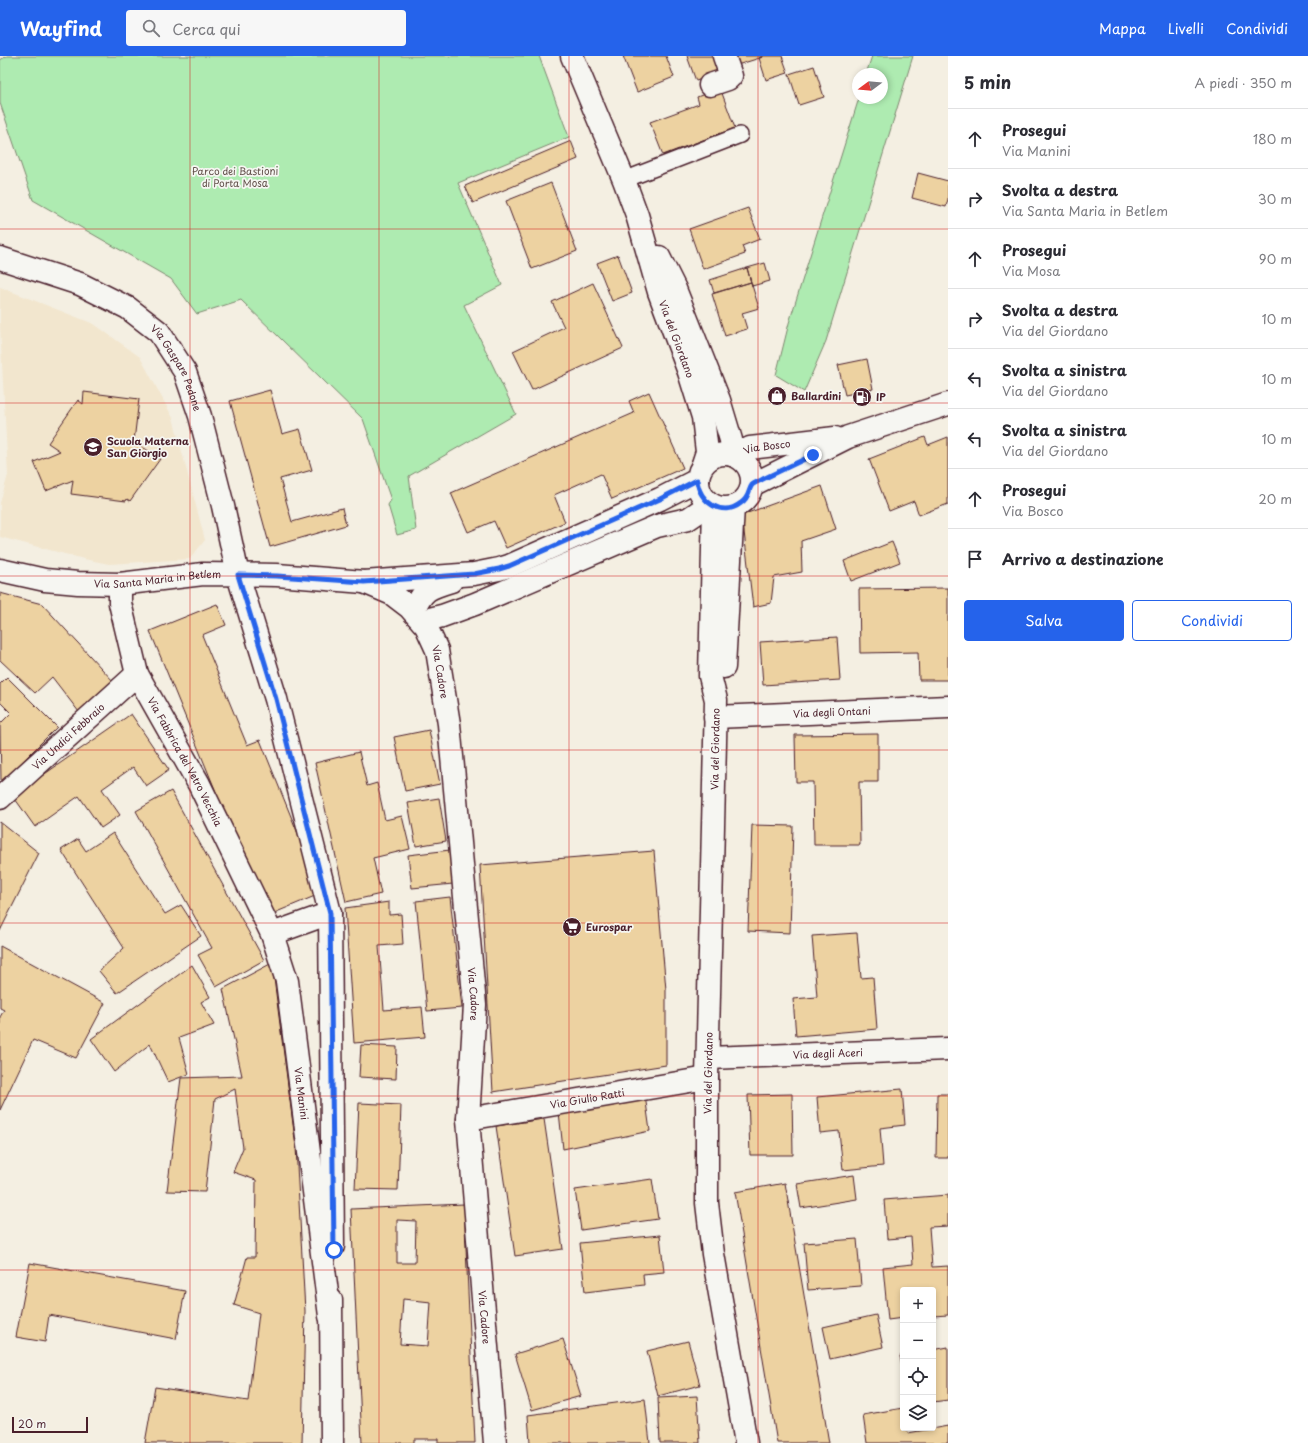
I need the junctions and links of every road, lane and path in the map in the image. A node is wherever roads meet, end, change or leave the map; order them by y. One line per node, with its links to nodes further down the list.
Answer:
1 (572, 56): 5 (street, Via del Giordano)
2 (724, 56): 3 (street)
3 (710, 85)
4 (740, 136): 5 (lane)
5 (624, 180): 6 (street, Via del Giordano)
6 (637, 215): 10 (street, Via del Giordano); 11 (street, Via del Giordano)
7 (0, 258): 16 (street, Via Gaspare Pedone)
8 (948, 404): 9 (street, Via Bosco)
9 (848, 437): 10 (street, Via Bosco); 12 (street, Via Bosco)
10 (733, 455): 11 (street); 12 (street)
11 (700, 472): 13 (street, Via del Giordano); 15 (street)
12 (752, 485): 13 (street)
13 (719, 506): 19 (street); 22 (street, Via del Giordano)
14 (0, 570): 18 (street, Via Santa Maria in Betlem)
15 (474, 574): 17 (street); 19 (street)
16 (238, 575): 17 (street, Via Santa Maria in Betlem); 18 (street, Via Santa Maria in Betlem); 24 (street, Via Manini)
17 (364, 582): 19 (street, Via Cadore)
18 (120, 584): 20 (street, Via Fabbrica del Vetro Vecchia)
19 (417, 616): 28 (street, Via Cadore)
20 (137, 674): 23 (street, Via Undici Febbraio); 25 (street, Via Fabbrica del Vetro Vecchia)
21 (948, 707): 22 (street, Via degli Ontani)
22 (715, 708): 27 (street, Via del Giordano)
23 (0, 798)
24 (330, 913): 25 (street); 29 (street, Via Manini)
25 (272, 934): 29 (street, Via Manini)
26 (948, 1049): 27 (street, Via degli Aceri)
27 (707, 1068): 28 (street, Via Giulio Ratti); 32 (street, Via del Giordano)
28 (468, 1118): 31 (street, Via Cadore)
29 (330, 1316): 30 (street, Via Manini)
30 (332, 1443)
31 (495, 1443)
32 (746, 1443)

